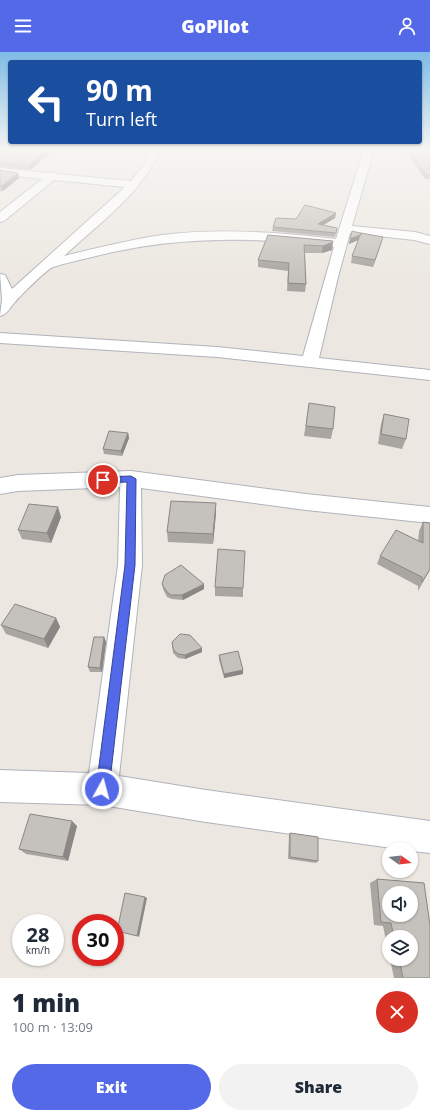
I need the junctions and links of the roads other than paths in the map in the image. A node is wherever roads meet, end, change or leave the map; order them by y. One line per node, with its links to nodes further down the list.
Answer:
1 (31, 192): 4 (street)
2 (126, 192): 8 (street)
3 (357, 192): 5 (street)
4 (0, 218)
5 (346, 229): 6 (street); 7 (street)
6 (430, 240)
7 (341, 244): 8 (street); 13 (street)
8 (49, 264): 10 (street)
9 (0, 278): 10 (street)
10 (9, 299): 11 (street)
11 (0, 311)
12 (0, 338): 13 (street)
13 (310, 362): 14 (street)
14 (430, 375)
15 (131, 479): 16 (street); 17 (street); 19 (street)
16 (0, 486)
17 (430, 515)
18 (0, 786): 19 (street)
19 (102, 789): 20 (street)
20 (430, 837)

